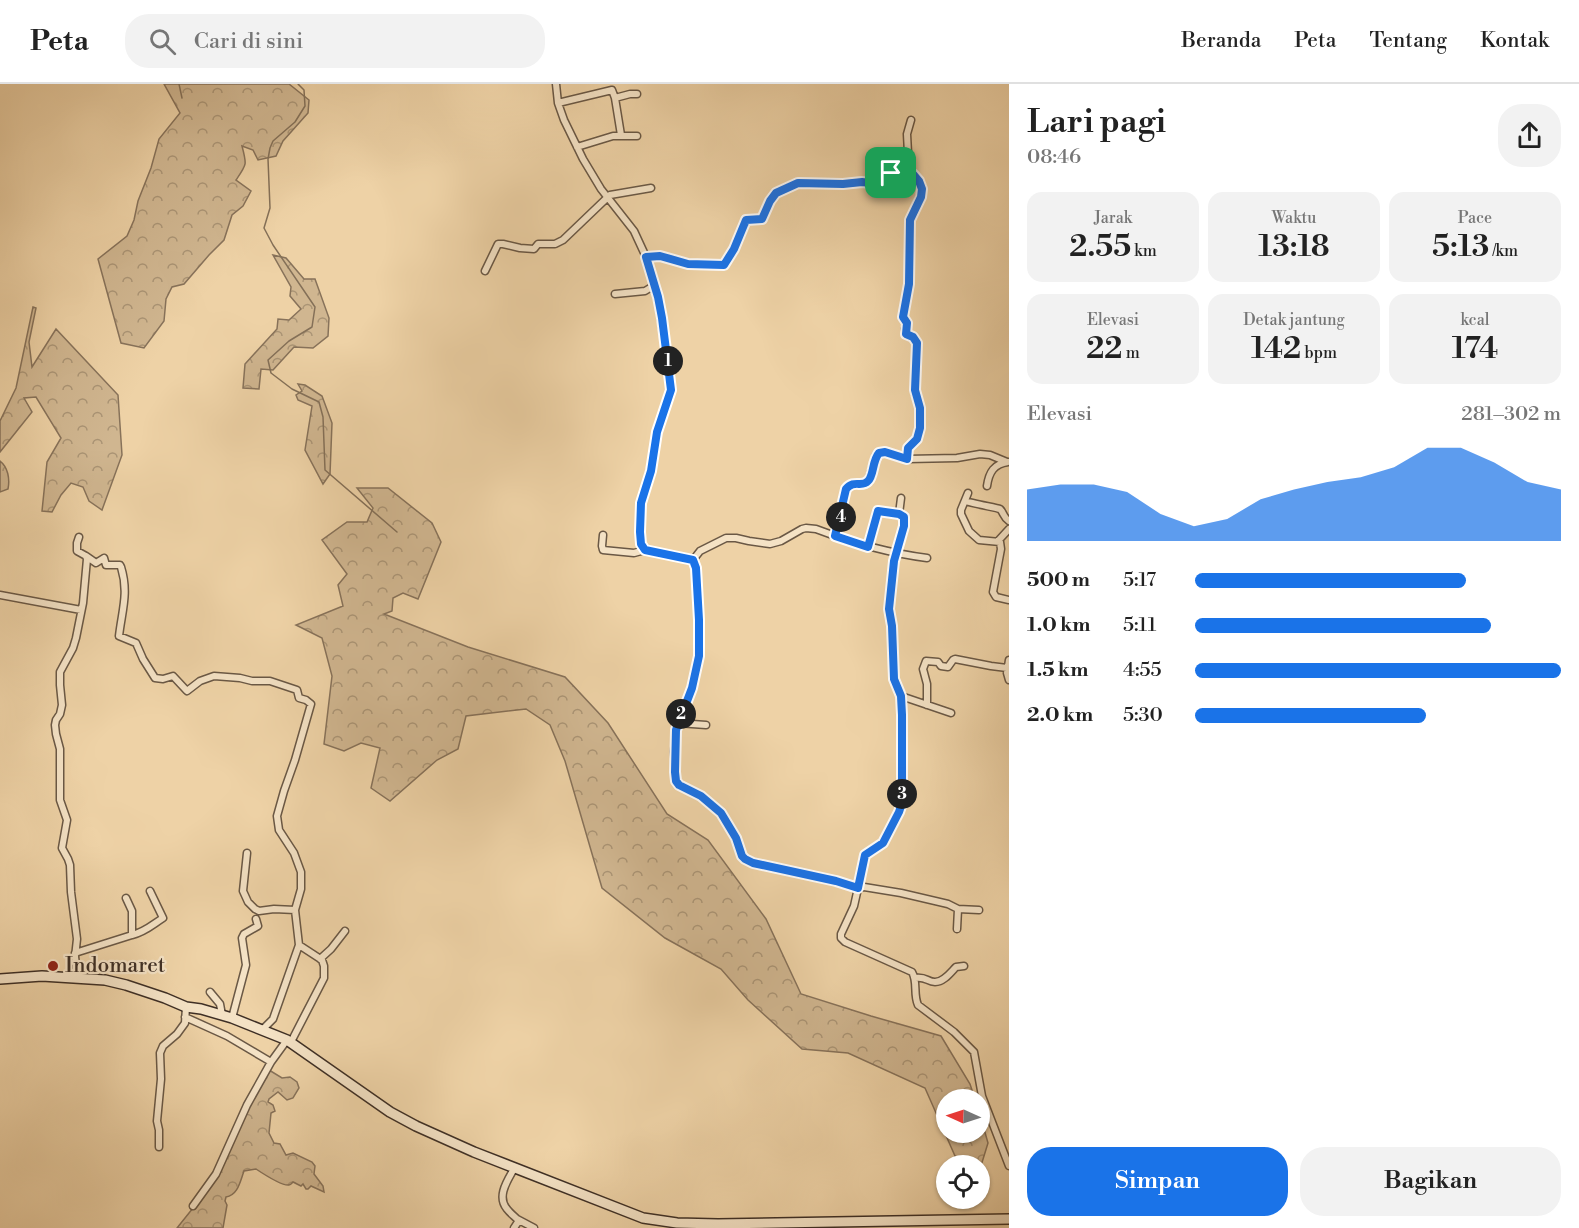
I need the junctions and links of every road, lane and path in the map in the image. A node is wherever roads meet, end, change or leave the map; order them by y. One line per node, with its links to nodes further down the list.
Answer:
1 (556, 84): 4 (street)
2 (637, 94): 3 (street)
3 (615, 98): 4 (street); 6 (street)
4 (558, 103): 8 (street)
5 (911, 120): 9 (street)
6 (621, 135): 7 (street); 8 (street)
7 (637, 136)
8 (577, 147): 11 (street)
9 (909, 173): 12 (street); 16 (street)
10 (651, 188): 11 (street)
11 (607, 198): 12 (street); 13 (street)
12 (646, 257): 14 (street)
13 (485, 271)
14 (655, 285): 15 (street); 30 (street)
15 (615, 294)
16 (907, 459): 17 (street); 26 (street)
17 (1008, 462): 18 (street)
18 (987, 486)
19 (968, 493): 21 (street)
20 (900, 498): 22 (street)
21 (965, 501): 23 (street); 28 (street)
22 (899, 514): 29 (street); 31 (street)
23 (1009, 521)
24 (1009, 529): 28 (street)
25 (603, 536): 30 (street)
26 (835, 536): 29 (street); 34 (street)
27 (78, 537): 32 (street)
28 (998, 541): 36 (street)
29 (868, 547): 31 (street)
30 (645, 550): 34 (street)
31 (897, 554): 33 (street); 41 (street)
32 (86, 556): 37 (street); 51 (street)
33 (927, 558)
34 (693, 560): 44 (street)
35 (0, 595): 37 (street)
36 (1009, 600)
37 (81, 610): 58 (street)
38 (1009, 660): 39 (street)
39 (1007, 668): 40 (street); 42 (street)
40 (1009, 680)
41 (901, 696): 42 (street); 47 (street)
42 (927, 705): 43 (street)
43 (951, 713)
44 (678, 723): 45 (street); 47 (street)
45 (706, 725)
46 (247, 853): 51 (street)
47 (858, 887): 50 (street); 62 (street)
48 (150, 891): 56 (street)
49 (126, 898): 56 (street)
50 (958, 909): 52 (street); 54 (street)
51 (295, 910): 57 (street)
52 (979, 910)
53 (256, 920): 66 (street)
54 (957, 929)
55 (345, 931): 59 (street)
56 (132, 934): 58 (street)
57 (299, 945): 59 (street); 67 (street)
58 (75, 953): 61 (street)
59 (320, 959): 68 (street)
60 (964, 966): 62 (street)
61 (78, 978): 63 (main road); 65 (main road)
62 (915, 978): 72 (street)
63 (0, 979)
64 (210, 992): 66 (street)
65 (186, 1012): 66 (main road); 69 (street); 70 (street)
66 (227, 1017): 67 (main road)
67 (263, 1029): 68 (main road)
68 (289, 1041): 69 (street); 71 (main road)
69 (271, 1062): 73 (street)
70 (159, 1147)
71 (512, 1166): 74 (street); 76 (main road)
72 (1009, 1166)
73 (193, 1206)
74 (517, 1219): 77 (street); 78 (street)
75 (1009, 1219): 76 (main road)
76 (870, 1225)
77 (514, 1228)
78 (534, 1228)

